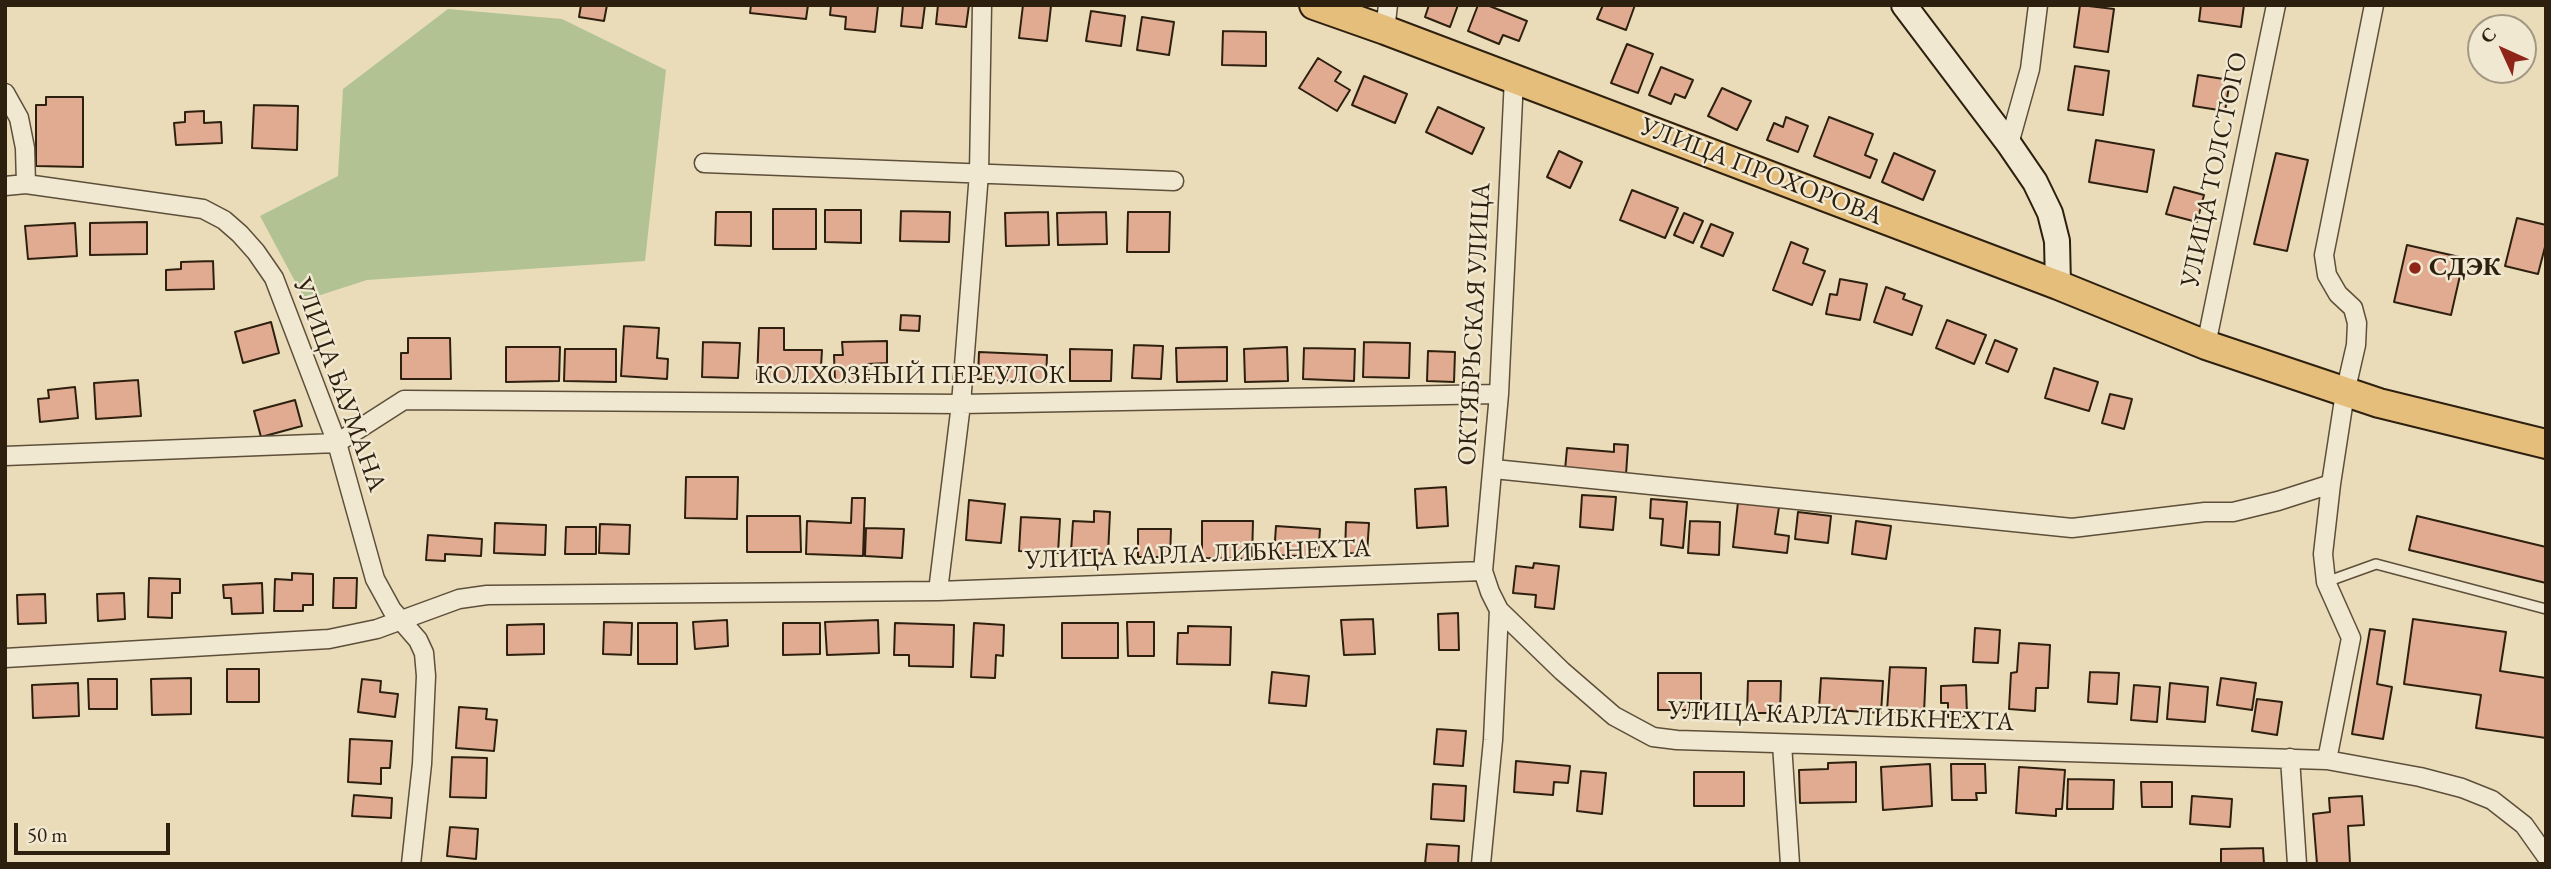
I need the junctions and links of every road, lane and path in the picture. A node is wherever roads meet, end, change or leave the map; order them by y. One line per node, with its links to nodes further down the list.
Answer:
1 (982, 5): 12 (street)
2 (1314, 5): 7 (main road, УЛИЦА ПРОХОРОВА)
3 (1904, 5): 10 (main road)
4 (2038, 5): 10 (street)
5 (2276, 5): 17 (street, УЛИЦА ТОЛСТОГО)
6 (2374, 5): 18 (street)
7 (1387, 18): 8 (main road, УЛИЦА ПРОХОРОВА)
8 (1514, 78): 16 (main road, УЛИЦА ПРОХОРОВА); 19 (street, ОКТЯБРЬСКАЯ УЛИЦА)
9 (5, 93): 14 (street)
10 (2009, 144): 16 (main road)
11 (704, 163): 12 (street)
12 (979, 173): 13 (street); 20 (street)
13 (1174, 181)
14 (26, 184): 15 (street, УЛИЦА БАУМАНА); 21 (street, УЛИЦА БАУМАНА)
15 (5, 186)
16 (2058, 285): 17 (main road, УЛИЦА ПРОХОРОВА)
17 (2206, 345): 18 (main road, УЛИЦА ПРОХОРОВА)
18 (2345, 393): 22 (main road, УЛИЦА ПРОХОРОВА); 25 (street)
19 (1499, 394): 20 (street, КОЛХОЗНЫЙ ПЕРЕУЛОК); 24 (street, ОКТЯБРЬСКАЯ УЛИЦА)
20 (961, 404): 21 (street, КОЛХОЗНЫЙ ПЕРЕУЛОК); 28 (street)
21 (337, 443): 23 (street); 31 (street, УЛИЦА БАУМАНА)
22 (2546, 444)
23 (5, 456)
24 (1494, 469): 25 (street); 26 (street, ОКТЯБРЬСКАЯ УЛИЦА)
25 (2331, 484): 27 (street)
26 (1483, 571): 28 (street, УЛИЦА КАРЛА ЛИБКНЕХТА); 30 (street, УЛИЦА КАРЛА ЛИБКНЕХТА)
27 (2326, 582): 29 (lane); 35 (street)
28 (938, 591): 31 (street, УЛИЦА КАРЛА ЛИБКНЕХТА)
29 (2546, 608)
30 (1499, 610): 33 (street, УЛИЦА КАРЛА ЛИБКНЕХТА); 38 (street)
31 (402, 621): 32 (street, УЛИЦА КАРЛА ЛИБКНЕХТА); 37 (street, УЛИЦА БАУМАНА)
32 (5, 658)
33 (1782, 744): 34 (street, УЛИЦА КАРЛА ЛИБКНЕХТА); 39 (street)
34 (2290, 758): 35 (street, УЛИЦА КАРЛА ЛИБКНЕХТА); 40 (street)
35 (2327, 760): 36 (street, УЛИЦА КАРЛА ЛИБКНЕХТА)
36 (2546, 856)
37 (411, 864)
38 (1481, 864)
39 (1790, 864)
40 (2297, 864)

